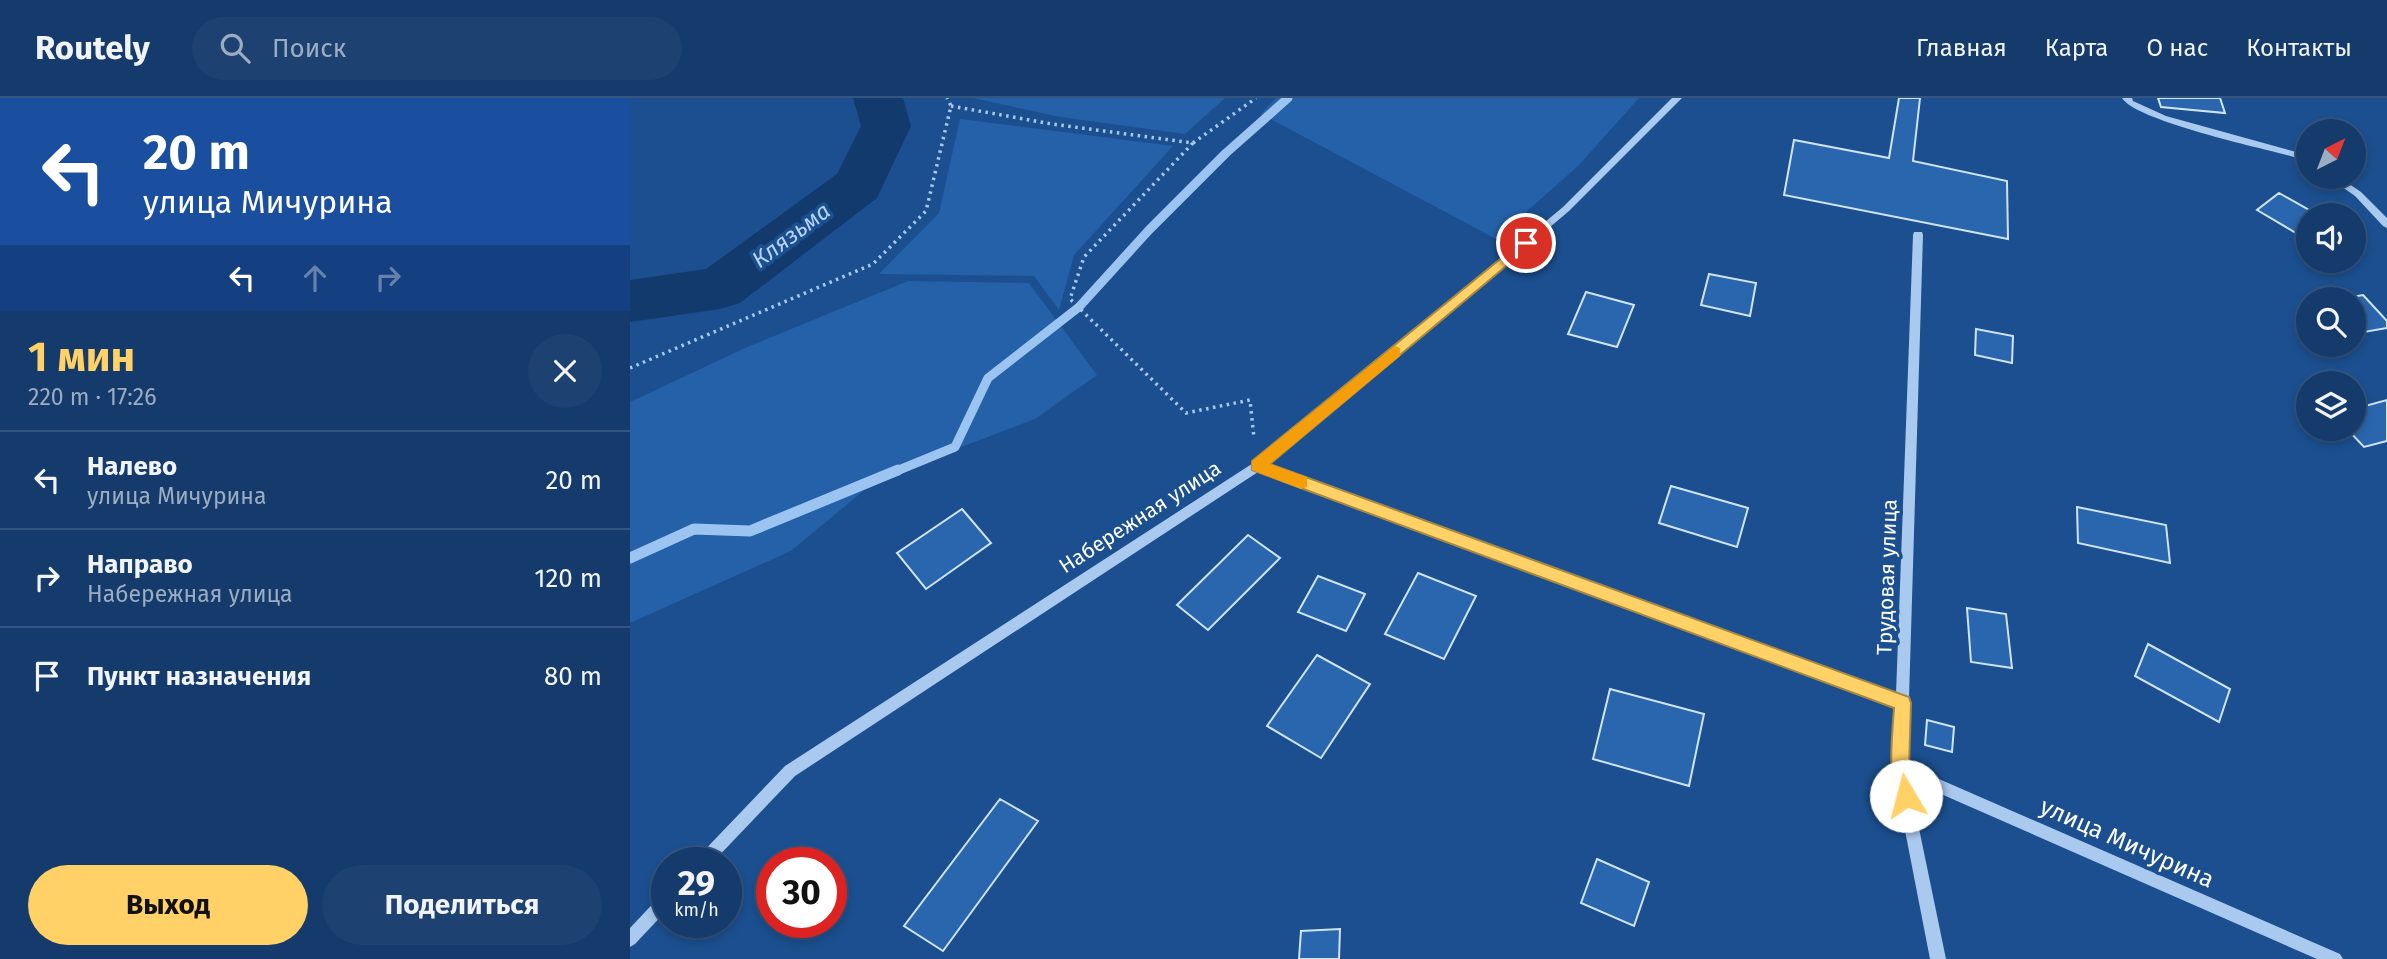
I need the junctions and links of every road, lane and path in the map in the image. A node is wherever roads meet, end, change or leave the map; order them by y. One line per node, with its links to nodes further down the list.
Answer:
1 (947, 98): 5 (path)
2 (1256, 98): 6 (path)
3 (1677, 98): 12 (street, Набережная улица)
4 (2127, 98): 7 (street)
5 (951, 106): 6 (path); 11 (path)
6 (1193, 143): 12 (path)
7 (2296, 155)
8 (2351, 189): 9 (street)
9 (2387, 224)
10 (1918, 235): 13 (street, Трудовая улица)
11 (630, 368)
12 (1257, 466): 13 (street); 15 (street, Набережная улица)
13 (1903, 703): 14 (street, Трудовая улица)
14 (1900, 769): 18 (street, Трудовая улица); 19 (street, улица Мичурина)
15 (717, 847)
16 (651, 917): 17 (lane)
17 (630, 939)
18 (1938, 959)
19 (2335, 959)

